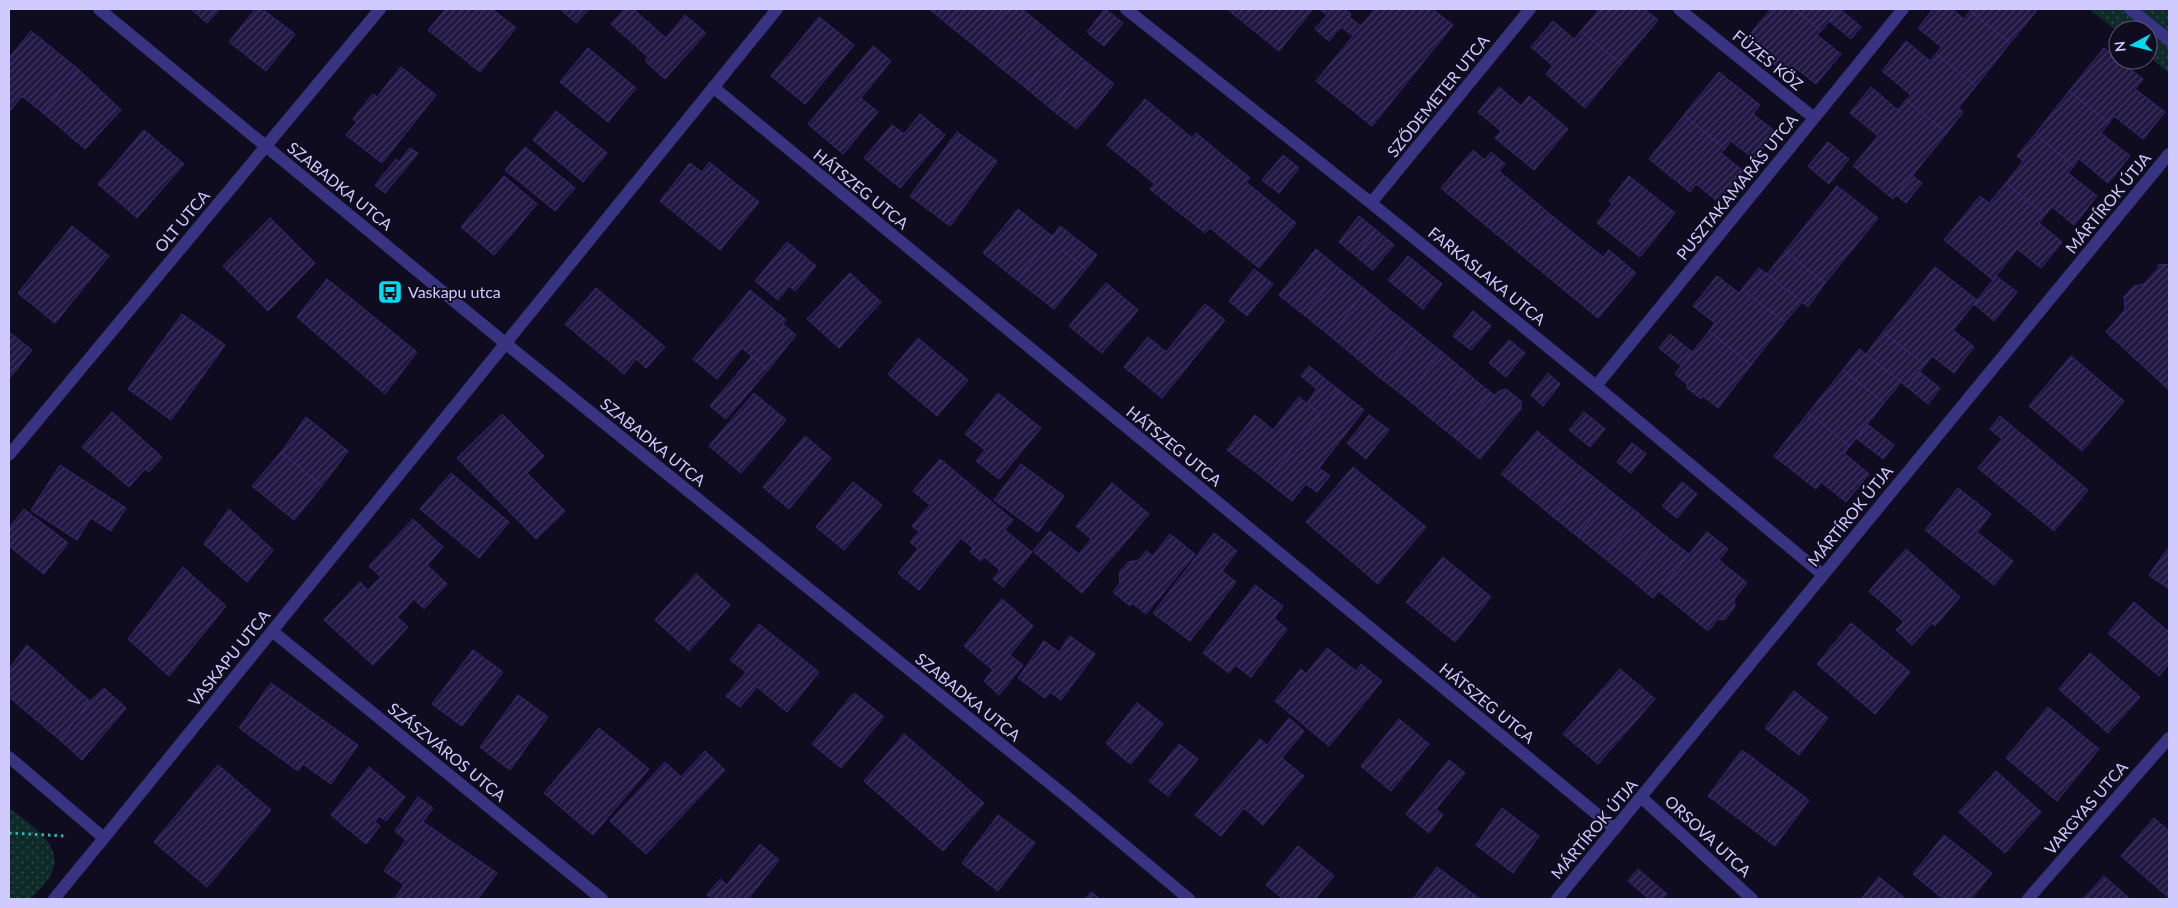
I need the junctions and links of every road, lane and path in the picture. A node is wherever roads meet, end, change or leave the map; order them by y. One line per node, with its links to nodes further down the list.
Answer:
1 (98, 9): 12 (street, SZABADKA UTCA)
2 (380, 9): 12 (street, OLT UTCA)
3 (776, 9): 10 (street, VASKAPU UTCA)
4 (1530, 9): 14 (street, SZŐDEMETER UTCA)
5 (1679, 9): 11 (street, FÜZES KÖZ)
6 (1903, 9): 11 (street, PUSZTAKAMARÁS UTCA)
7 (2130, 9): 9 (street)
8 (1130, 10): 14 (street, FARKASLAKA UTCA)
9 (2169, 40)
10 (713, 87): 15 (street, VASKAPU UTCA); 23 (street, HÁTSZEG UTCA)
11 (1814, 118): 16 (street, PUSZTAKAMARÁS UTCA)
12 (266, 147): 15 (street, SZABADKA UTCA); 17 (street, OLT UTCA)
13 (2169, 154): 18 (street, MÁRTÍROK ÚTJA)
14 (1372, 203): 16 (street, FARKASLAKA UTCA)
15 (505, 343): 19 (street, VASKAPU UTCA); 29 (street, SZABADKA UTCA)
16 (1596, 386): 18 (street, FARKASLAKA UTCA)
17 (9, 455)
18 (1823, 575): 22 (street, MÁRTÍROK ÚTJA)
19 (272, 631): 26 (street, VASKAPU UTCA); 28 (street, SZÁSZVÁROS UTCA)
20 (2169, 738): 32 (street, VARGYAS UTCA)
21 (9, 756): 26 (street)
22 (1641, 797): 23 (street, MÁRTÍROK ÚTJA); 31 (street, ORSOVA UTCA)
23 (1614, 830): 30 (street, MÁRTÍROK ÚTJA)
24 (9, 833): 25 (path)
25 (66, 836)
26 (104, 838): 27 (street, VASKAPU UTCA)
27 (54, 899)
28 (602, 899)
29 (1189, 899)
30 (1557, 899)
31 (1752, 899)
32 (2028, 899)

